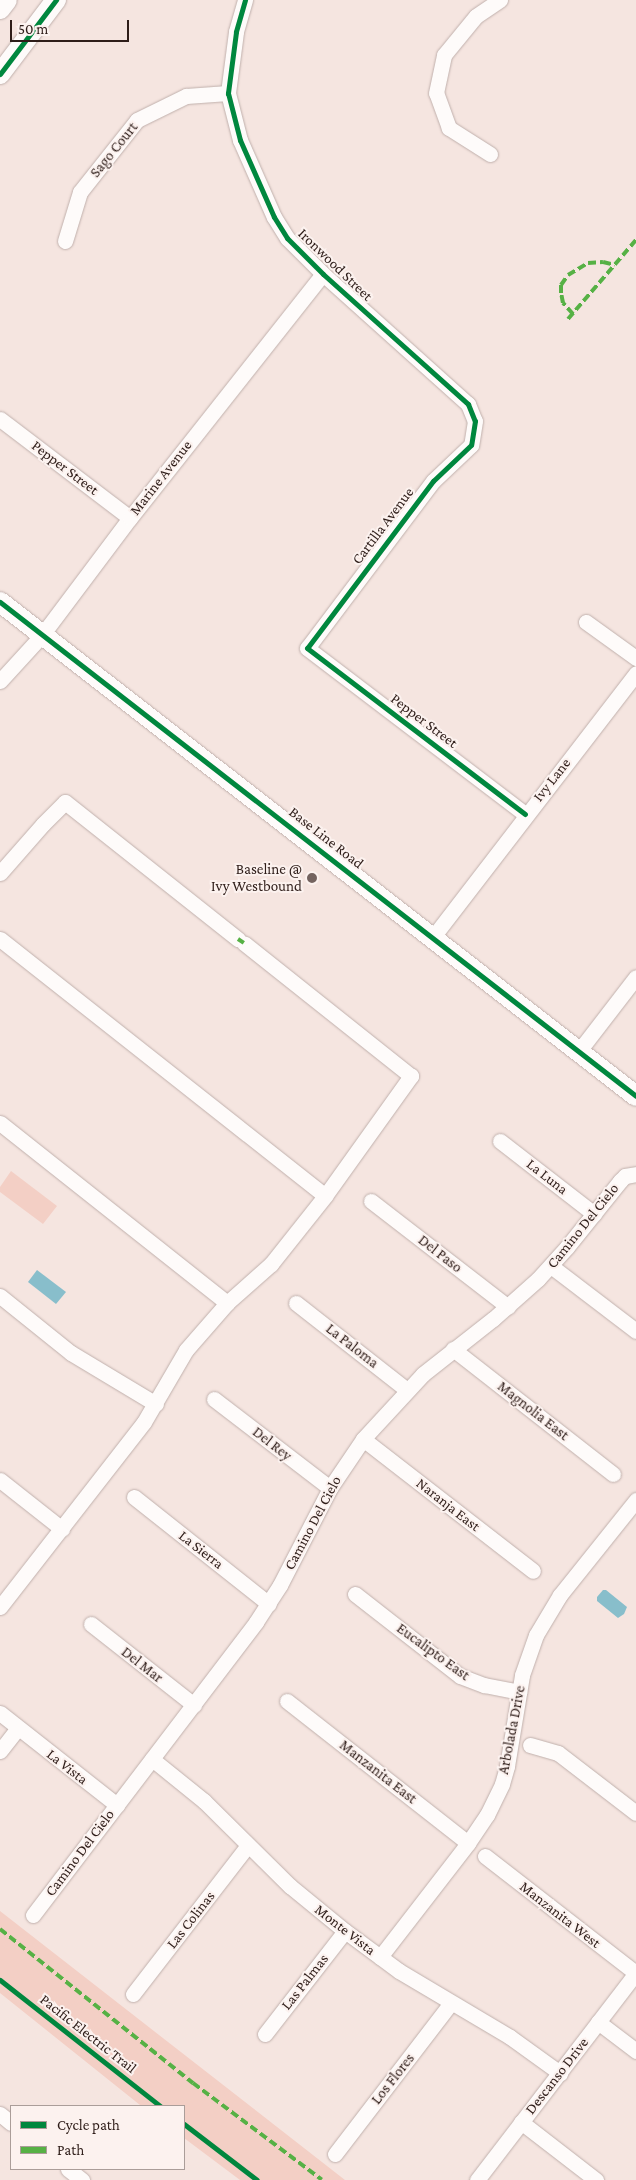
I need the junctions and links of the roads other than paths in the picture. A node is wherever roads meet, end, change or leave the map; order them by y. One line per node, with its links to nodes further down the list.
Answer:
1 (7, 0): 5 (main road)
2 (56, 0): 6 (main road)
3 (245, 0): 7 (street)
4 (500, 0): 8 (street)
5 (0, 9)
6 (0, 74)
7 (228, 93): 9 (street, Sago Court); 10 (street, Ironwood Street)
8 (490, 154)
9 (65, 241)
10 (323, 274): 12 (street, Ironwood Street); 13 (street, Marine Avenue)
11 (0, 419): 13 (street, Pepper Street)
12 (475, 421): 17 (street, Cartilla Avenue)
13 (130, 518): 16 (street, Marine Avenue)
14 (0, 602): 16 (main road, Base Line Road)
15 (586, 622): 18 (street)
16 (42, 634): 20 (street, Marine Avenue); 23 (main road, Base Line Road)
17 (307, 648): 21 (street, Pepper Street)
18 (636, 658)
19 (636, 673): 21 (street, Ivy Lane)
20 (0, 681)
21 (525, 814): 23 (street, Ivy Lane)
22 (0, 873): 31 (street)
23 (433, 937): 26 (main road, Base Line Road)
24 (0, 939): 31 (street)
25 (636, 977): 26 (street)
26 (579, 1051): 27 (main road, Base Line Road)
27 (636, 1096)
28 (0, 1123): 36 (street)
29 (500, 1141): 33 (street, La Luna)
30 (636, 1174): 33 (street, Camino Del Cielo)
31 (325, 1196): 36 (street)
32 (372, 1201): 38 (street, Del Paso)
33 (594, 1214): 34 (street, Camino Del Cielo)
34 (551, 1266): 38 (street, Camino Del Cielo); 39 (street)
35 (0, 1296): 43 (street)
36 (227, 1303): 43 (street)
37 (296, 1303): 41 (street, La Paloma)
38 (508, 1307): 40 (street, Camino Del Cielo)
39 (636, 1331)
40 (453, 1349): 41 (street, Camino Del Cielo); 45 (street, Magnolia East)
41 (407, 1390): 44 (street, Camino Del Cielo)
42 (214, 1399): 47 (street, Del Rey)
43 (156, 1404): 50 (street)
44 (363, 1439): 47 (street, Camino Del Cielo); 51 (street, Naranja East)
45 (613, 1474)
46 (0, 1480): 50 (street)
47 (330, 1488): 53 (street, Camino Del Cielo)
48 (134, 1497): 53 (street, La Sierra)
49 (636, 1500): 56 (street, Arbolada Drive)
50 (62, 1529): 54 (street)
51 (533, 1571)
52 (355, 1594): 56 (street, Eucalipto East)
53 (269, 1604): 58 (street, Camino Del Cielo)
54 (0, 1607)
55 (91, 1624): 58 (street, Del Mar)
56 (519, 1692): 66 (street, Arbolada Drive)
57 (287, 1701): 66 (street, Manzanita East)
58 (194, 1705): 63 (street, Camino Del Cielo)
59 (0, 1713): 60 (street, La Vista)
60 (18, 1728): 62 (street); 64 (street, La Vista)
61 (530, 1746): 65 (street)
62 (0, 1752)
63 (152, 1759): 64 (street, Camino Del Cielo); 67 (street, Monte Vista)
64 (117, 1805): 69 (street, Camino Del Cielo)
65 (636, 1813)
66 (468, 1843): 71 (street, Arbolada Drive)
67 (248, 1845): 70 (street, Monte Vista); 73 (street, Las Colinas)
68 (485, 1856): 72 (street, Manzanita West)
69 (33, 1915)
70 (345, 1931): 71 (street, Monte Vista); 76 (street, Las Palmas)
71 (380, 1957): 74 (street, Monte Vista)
72 (636, 1973): 75 (street, Descanso Drive)
73 (133, 1994)
74 (451, 2003): 78 (street, Monte Vista); 82 (street, Los Flores)
75 (598, 2022): 77 (street); 78 (street, Descanso Drive)
76 (265, 2034)
77 (636, 2051)
78 (560, 2073): 81 (street, Descanso Drive)
79 (0, 2114): 80 (street)
80 (10, 2122)
81 (521, 2122): 83 (street, Descanso Drive); 84 (street)
82 (335, 2154)
83 (477, 2180)
84 (596, 2180)

